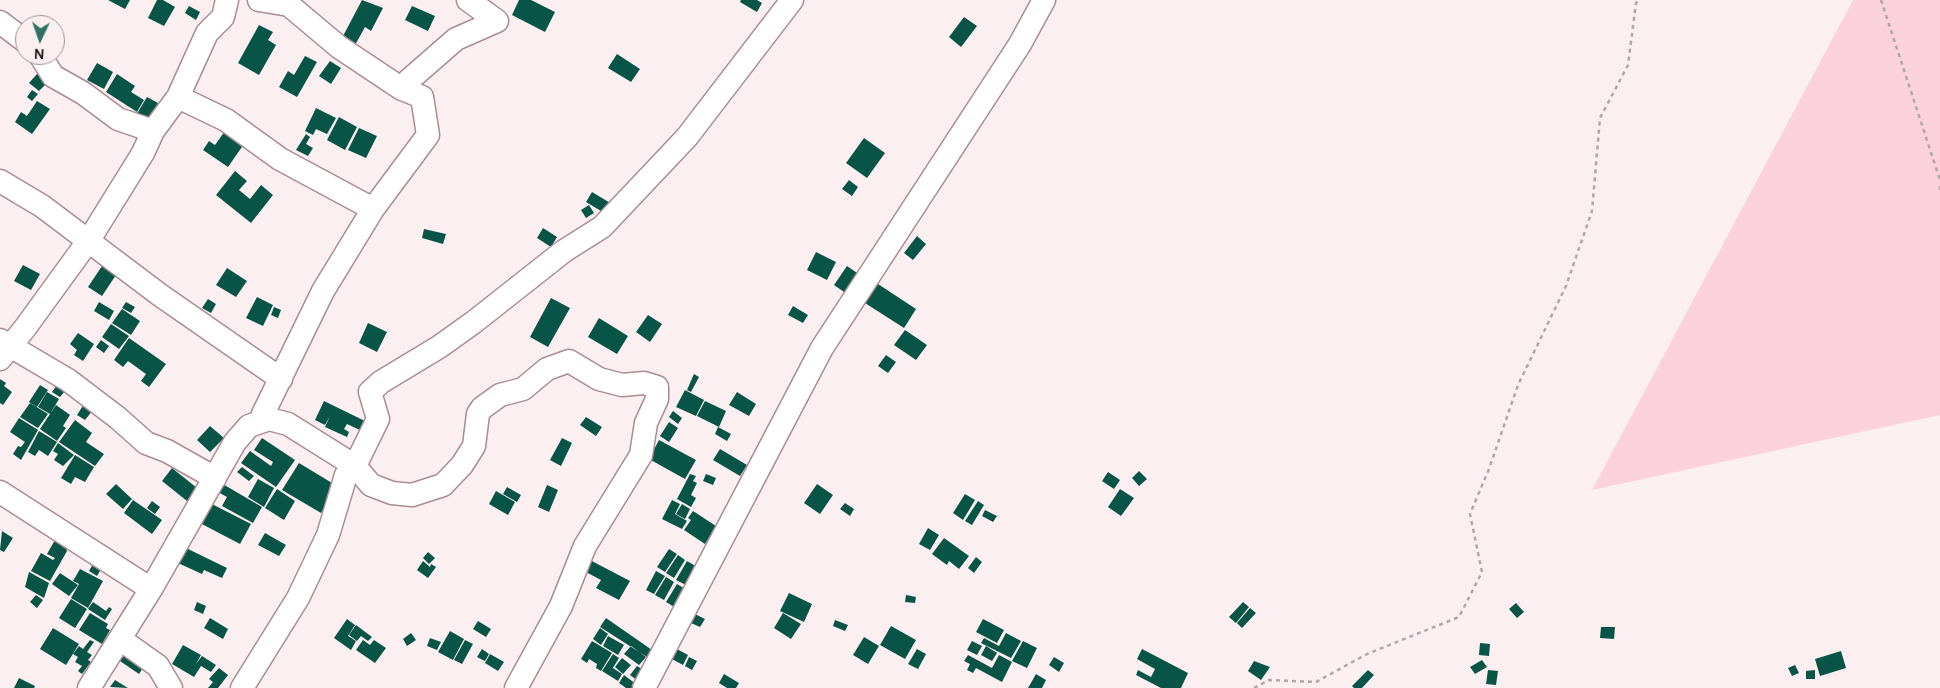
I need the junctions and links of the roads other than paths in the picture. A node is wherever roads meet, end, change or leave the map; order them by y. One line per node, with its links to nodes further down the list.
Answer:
1 (227, 0): 10 (street)
2 (259, 0): 9 (street)
3 (468, 0): 9 (street)
4 (792, 0): 18 (street)
5 (1044, 0): 27 (street)
6 (0, 22): 7 (street)
7 (15, 33)
8 (46, 65): 11 (street)
9 (402, 90): 13 (street)
10 (178, 98): 11 (street); 13 (street)
11 (153, 131): 14 (street)
12 (0, 181): 14 (street)
13 (373, 208): 16 (street)
14 (89, 240): 15 (street); 16 (street)
15 (3, 349): 19 (street)
16 (281, 379): 17 (street)
17 (269, 419): 18 (street); 19 (street)
18 (355, 466): 25 (street); 26 (street)
19 (215, 478): 21 (street)
20 (0, 492): 21 (street)
21 (151, 589): 22 (street)
22 (120, 639): 23 (street); 24 (street)
23 (89, 688)
24 (171, 688)
25 (242, 688)
26 (516, 688)
27 (644, 688)

